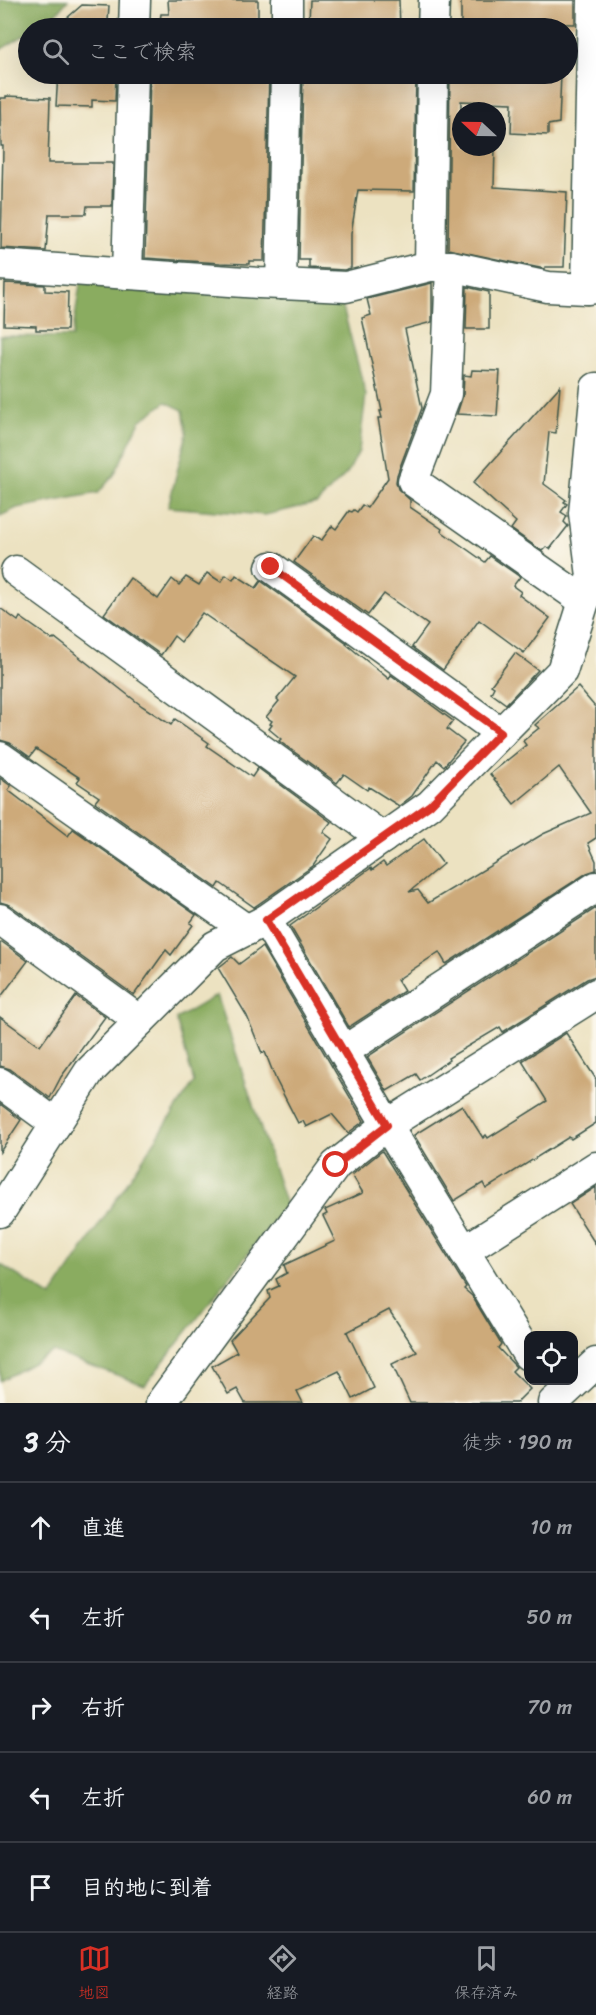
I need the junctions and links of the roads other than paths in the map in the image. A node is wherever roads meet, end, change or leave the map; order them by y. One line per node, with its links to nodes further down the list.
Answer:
1 (135, 0): 5 (street)
2 (287, 0): 6 (street)
3 (434, 0): 7 (street)
4 (592, 0): 15 (street)
5 (134, 18)
6 (287, 18)
7 (433, 18)
8 (133, 84): 13 (street)
9 (286, 84): 14 (street)
10 (433, 84): 12 (street)
11 (0, 265): 13 (street)
12 (441, 266): 14 (street); 15 (street); 19 (street)
13 (127, 274): 14 (street)
14 (281, 284)
15 (591, 289)
16 (596, 388): 19 (street)
17 (271, 567): 20 (street)
18 (16, 571): 22 (street)
19 (584, 600): 20 (street)
20 (501, 732): 22 (street)
21 (0, 758): 25 (street)
22 (383, 838): 25 (street)
23 (596, 887): 28 (street)
24 (0, 919): 27 (street)
25 (256, 925): 27 (street); 28 (street)
26 (596, 994): 31 (street)
27 (140, 1021): 30 (street)
28 (344, 1051): 31 (street)
29 (0, 1083): 30 (street)
30 (56, 1125): 33 (street)
31 (387, 1125): 34 (street); 38 (street)
32 (596, 1167): 34 (street)
33 (0, 1212)
34 (464, 1251): 35 (street)
35 (524, 1348)
36 (596, 1363): 37 (street)
37 (553, 1397)
38 (161, 1403)

